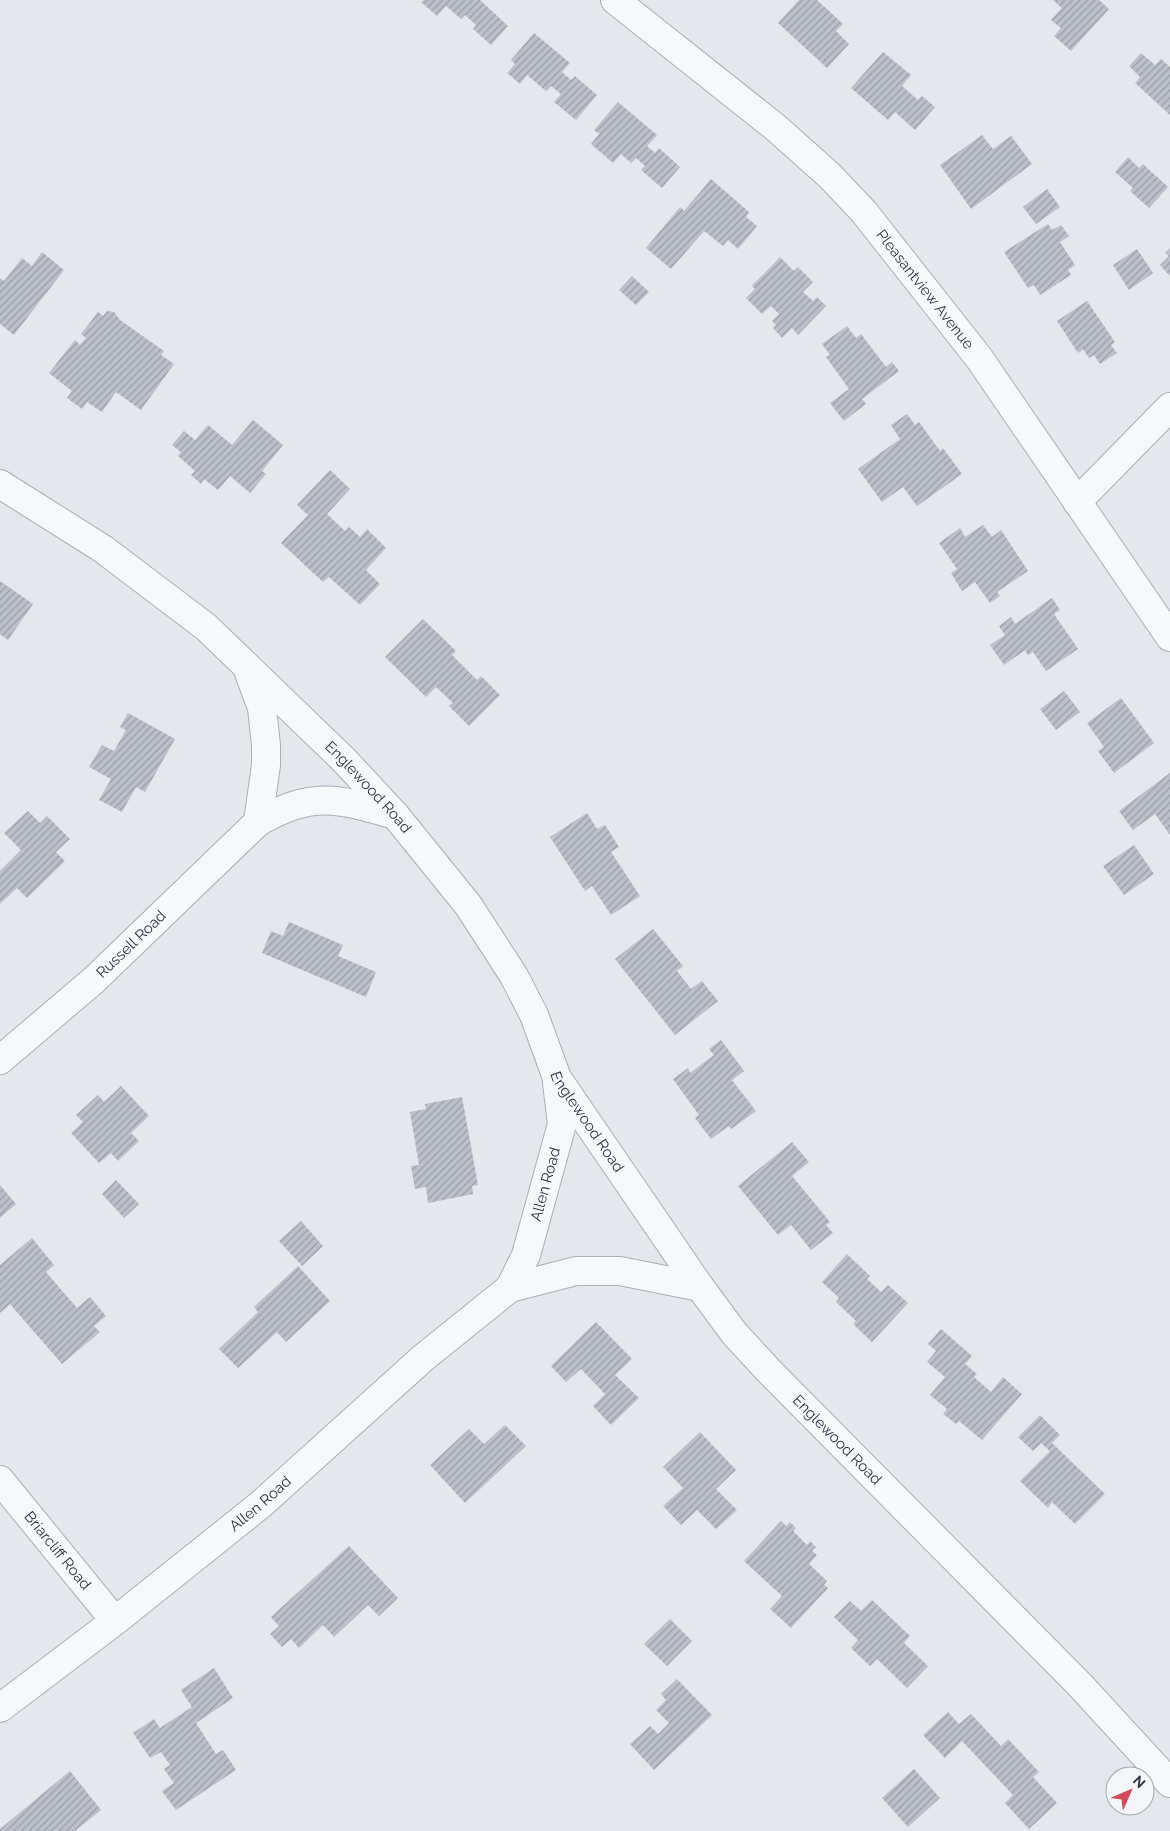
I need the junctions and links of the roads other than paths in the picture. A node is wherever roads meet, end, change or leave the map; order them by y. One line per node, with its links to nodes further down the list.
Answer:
1 (615, 0): 4 (street, Pleasantview Avenue)
2 (1170, 407): 4 (street)
3 (0, 484): 6 (street, Englewood Road)
4 (1077, 502): 7 (street, Pleasantview Avenue)
5 (0, 503): 6 (street)
6 (50, 516): 8 (street, Englewood Road)
7 (1170, 637)
8 (245, 664): 9 (street, Englewood Road); 10 (street)
9 (396, 816): 10 (street, Russell Road); 12 (street, Englewood Road)
10 (258, 822): 11 (street, Russell Road)
11 (0, 1060)
12 (557, 1078): 13 (street, Englewood Road); 14 (street, Allen Road)
13 (700, 1287): 14 (street, Allen Road); 18 (street, Englewood Road)
14 (510, 1288): 16 (street, Allen Road)
15 (0, 1480): 16 (street, Briarcliff Road)
16 (115, 1621): 17 (street, Allen Road)
17 (0, 1708)
18 (1170, 1783)

